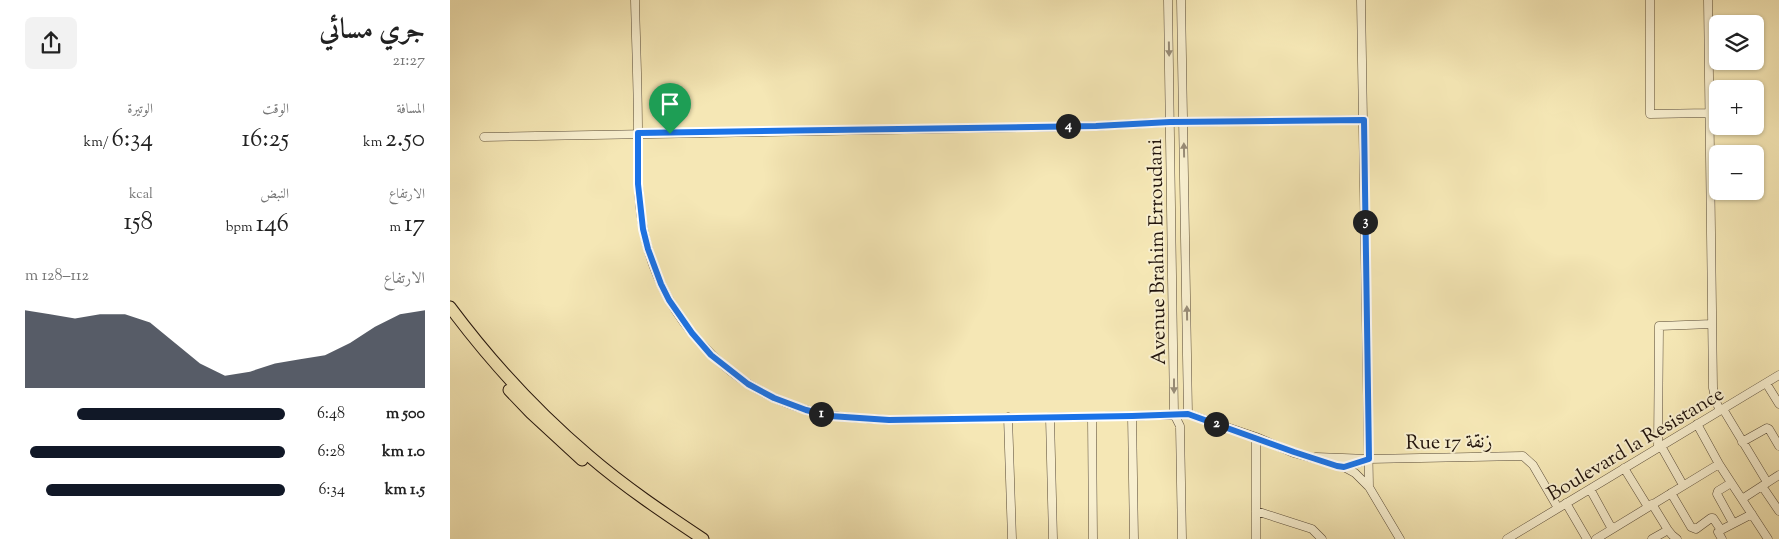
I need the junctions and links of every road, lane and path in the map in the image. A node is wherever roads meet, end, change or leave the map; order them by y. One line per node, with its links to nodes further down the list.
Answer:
1 (635, 0): 11 (street)
2 (1168, 0): 9 (street, Avenue Brahim Erroudani, one-way to 9)
3 (1181, 0): 10 (street, Avenue Brahim Erroudani)
4 (1361, 0): 8 (street)
5 (1650, 0): 7 (street)
6 (1708, 0): 7 (street)
7 (1709, 113)
8 (1364, 120): 10 (street); 38 (street)
9 (1170, 122): 10 (street); 11 (street); 18 (street, Avenue Brahim Erroudani)
10 (1183, 122): 17 (street, Avenue Brahim Erroudani, one-way to 10)
11 (638, 133): 13 (street); 27 (street)
12 (1709, 135): 16 (street)
13 (484, 137)
14 (450, 307): 63 (highway)
15 (450, 320): 62 (highway)
16 (1712, 324): 22 (street); 35 (street)
17 (1187, 332): 18 (street); 24 (street, Avenue Brahim Erroudani)
18 (1174, 333): 23 (street, Avenue Brahim Erroudani, one-way to 23)
19 (1779, 375): 20 (street, Boulevard la Resistance)
20 (1766, 383): 21 (street); 22 (street, Boulevard la Resistance)
21 (1779, 404)
22 (1722, 410): 29 (street, Boulevard la Resistance); 33 (street)
23 (1174, 414): 24 (street); 25 (street); 30 (street)
24 (1188, 414): 30 (street); 32 (street)
25 (1132, 416): 26 (street); 67 (street)
26 (1092, 417): 28 (street); 66 (street)
27 (1008, 418): 28 (street); 64 (street)
28 (1050, 418): 65 (street)
29 (1697, 424): 35 (street, Boulevard la Resistance); 40 (street)
30 (1180, 426): 68 (street)
31 (1776, 436): 33 (street); 34 (street)
32 (1256, 437): 36 (street); 55 (street)
33 (1742, 442): 46 (street)
34 (1779, 446)
35 (1660, 447): 42 (street, Boulevard la Resistance); 47 (street)
36 (1312, 457): 37 (street, Rue 17 زنقة); 41 (street)
37 (1345, 457): 38 (street, Rue 17 زنقة); 39 (street)
38 (1369, 459): 39 (street); 43 (street); 54 (street, Rue 17 زنقة)
39 (1361, 463): 41 (street); 43 (street)
40 (1719, 464): 45 (street); 47 (street)
41 (1344, 467): 48 (street)
42 (1624, 468): 49 (street, Boulevard la Resistance); 53 (street)
43 (1368, 476): 48 (street)
44 (1779, 476): 46 (street)
45 (1731, 483): 51 (street); 58 (street)
46 (1765, 484): 51 (street); 56 (street)
47 (1683, 485): 50 (street)
48 (1369, 487): 71 (street)
49 (1590, 489): 52 (street, Boulevard la Resistance); 59 (street)
50 (1671, 493): 53 (street); 61 (street)
51 (1742, 499): 57 (street)
52 (1566, 503): 54 (street, Boulevard la Resistance); 73 (street)
53 (1650, 505): 59 (street); 60 (street)
54 (1558, 508): 72 (street, Boulevard la Resistance)
55 (1256, 510): 69 (street); 70 (street)
56 (1779, 511)
57 (1752, 514): 58 (street); 78 (street)
58 (1733, 523): 61 (street)
59 (1612, 529): 74 (street)
60 (1668, 530): 75 (street); 76 (street)
61 (1721, 530): 77 (street)
62 (690, 539)
63 (703, 539)
64 (1012, 539)
65 (1053, 539)
66 (1093, 539)
67 (1134, 539)
68 (1182, 539)
69 (1256, 539)
70 (1322, 539)
71 (1400, 539)
72 (1507, 539)
73 (1587, 539)
74 (1596, 539)
75 (1652, 539)
76 (1677, 539)
77 (1722, 539)
78 (1768, 539)

